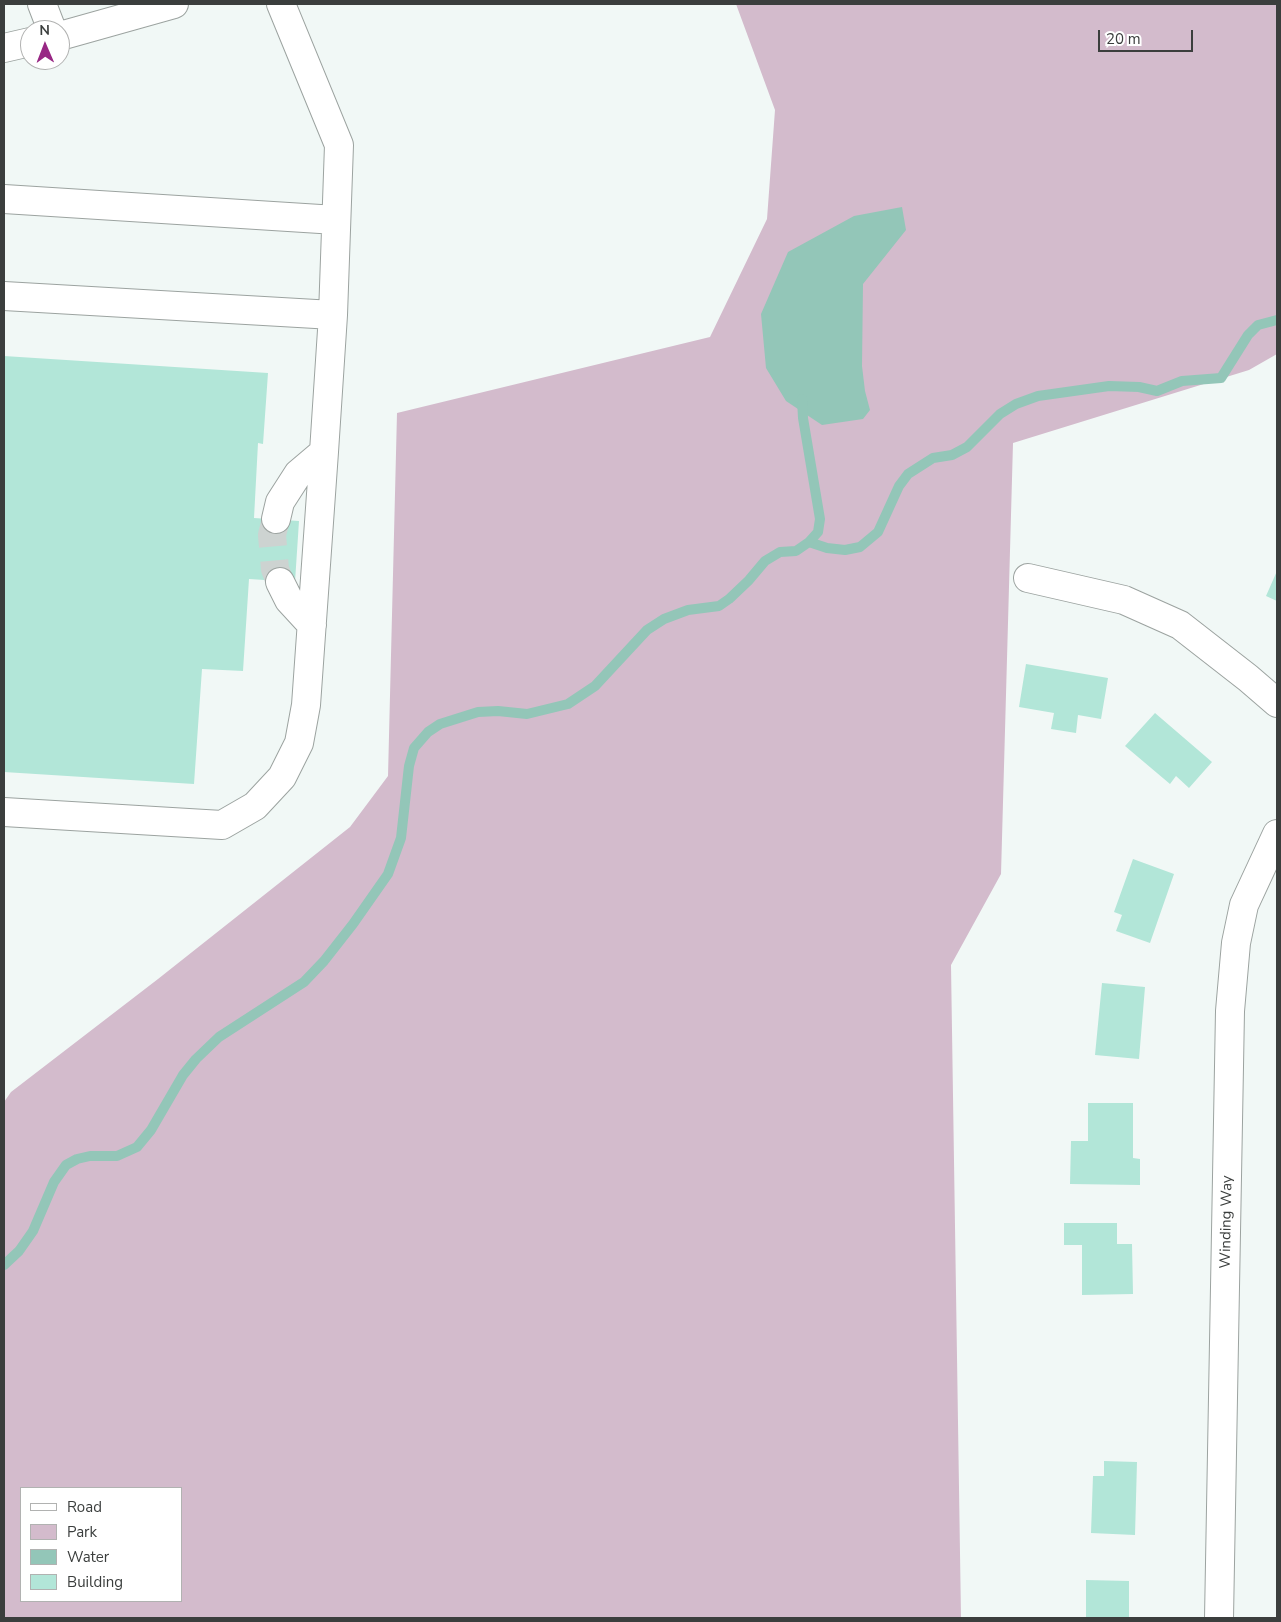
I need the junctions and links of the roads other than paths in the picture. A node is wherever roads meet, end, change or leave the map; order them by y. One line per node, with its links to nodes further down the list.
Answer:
1 (42, 4): 4 (street)
2 (174, 4): 5 (street)
3 (281, 4): 9 (street)
4 (48, 20)
5 (70, 33)
6 (20, 44): 7 (street)
7 (4, 48)
8 (4, 199): 9 (street)
9 (336, 220): 11 (street)
10 (4, 296): 11 (street)
11 (333, 315): 12 (street)
12 (324, 452): 13 (street); 16 (street)
13 (276, 519)
14 (1028, 578): 17 (street)
15 (280, 582): 16 (street)
16 (312, 625): 18 (street)
17 (1277, 703)
18 (4, 812)
19 (1277, 834): 20 (street, Winding Way)
20 (1219, 1618)

